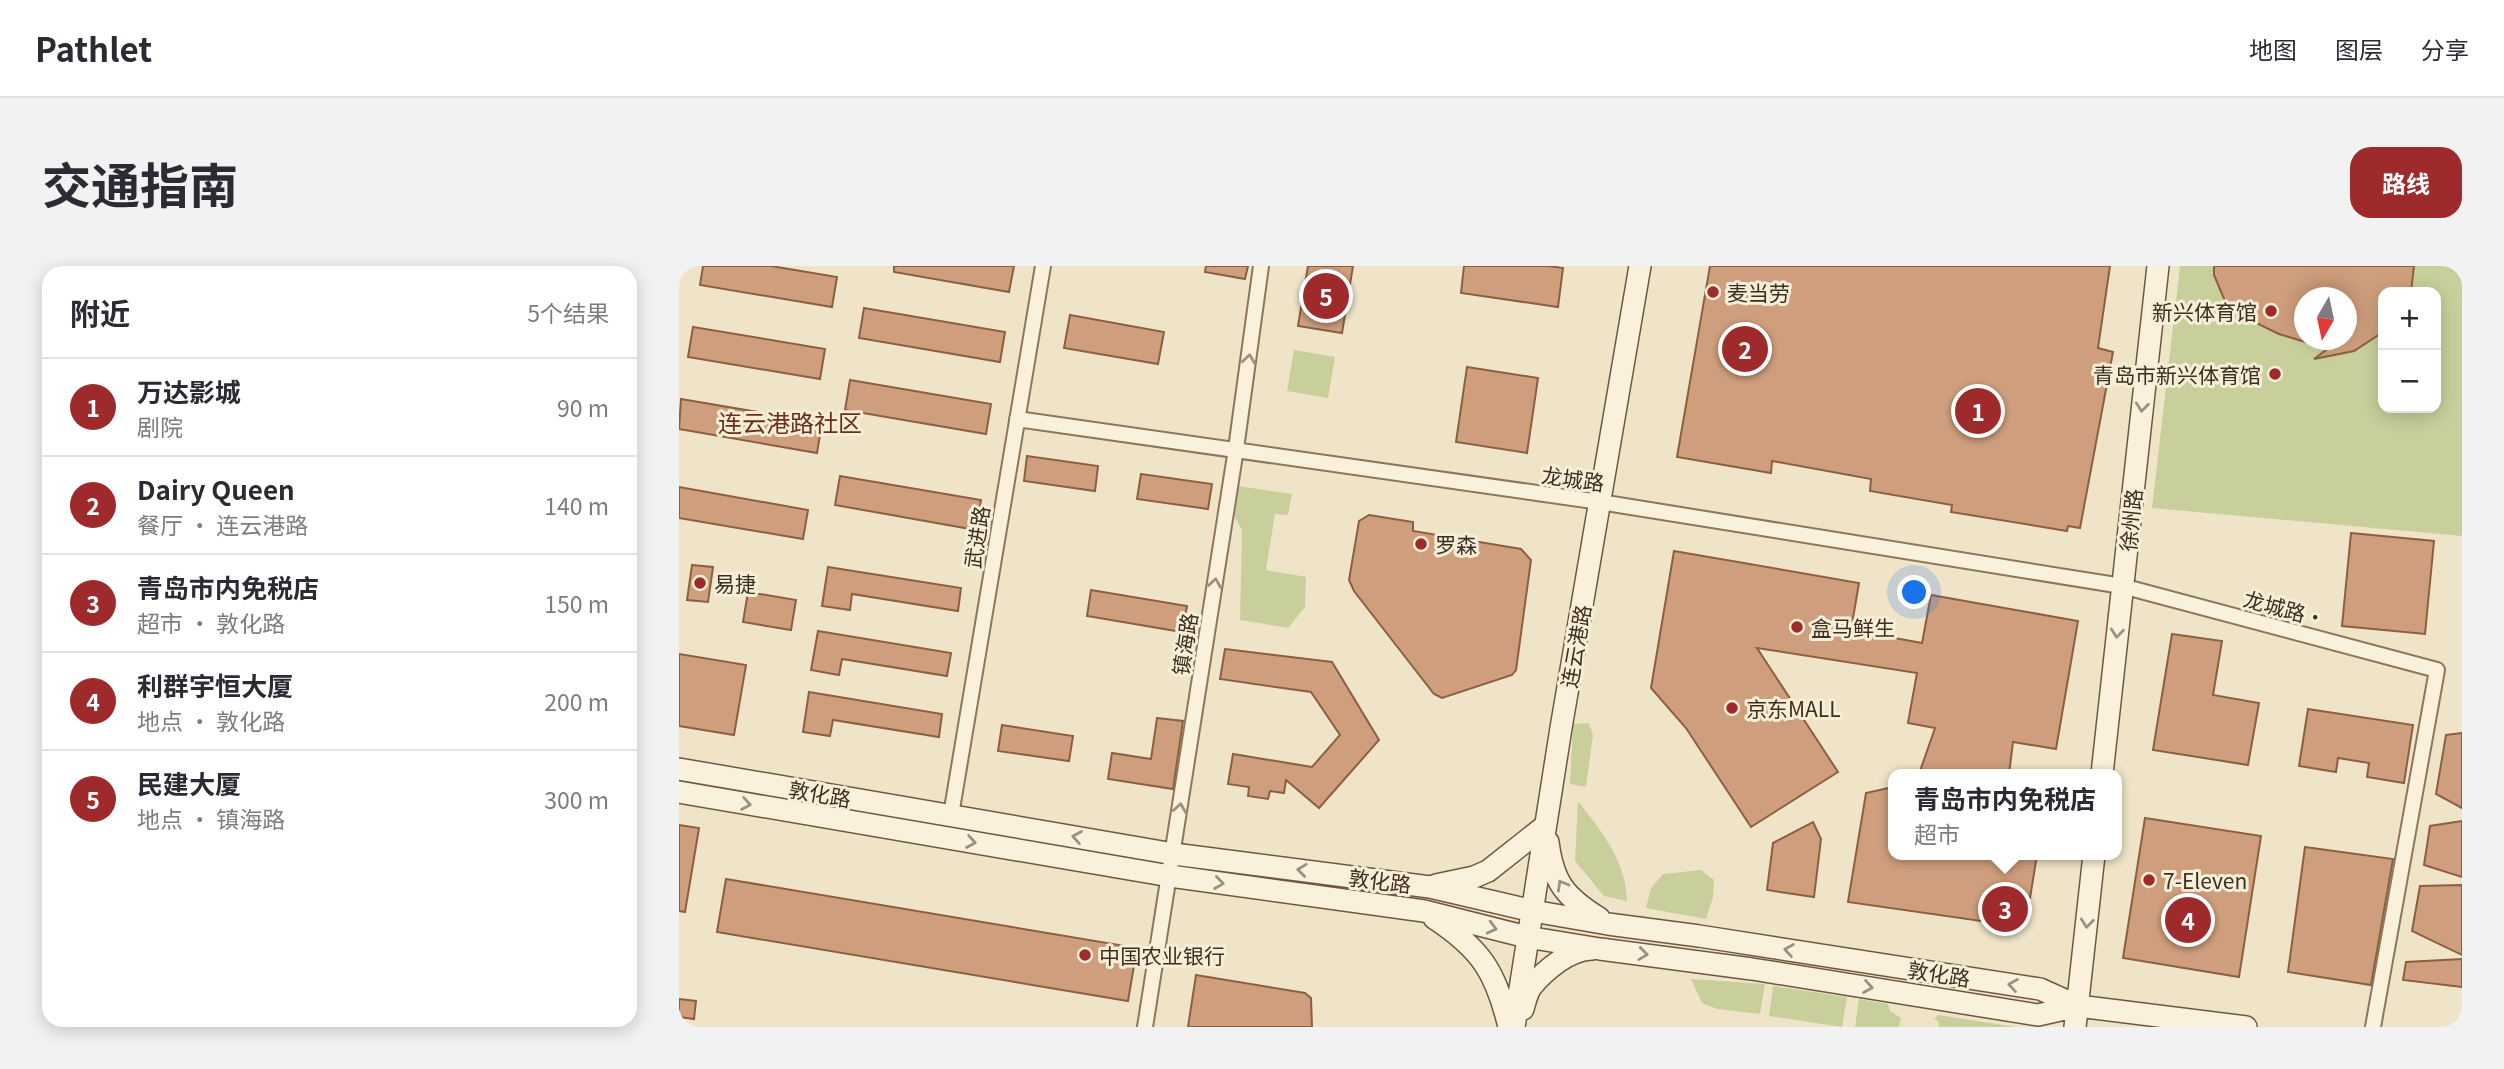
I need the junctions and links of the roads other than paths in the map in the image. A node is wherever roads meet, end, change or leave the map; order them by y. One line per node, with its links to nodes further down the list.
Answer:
1 (1043, 266): 5 (street, 武进路)
2 (1261, 266): 6 (street, 镇海路, one-way to 2)
3 (1640, 266): 7 (main road, 连云港路)
4 (2158, 266): 8 (main road, 徐州路, one-way to 8)
5 (1017, 419): 6 (street, 龙城路); 12 (street, 武进路)
6 (1236, 449): 7 (street, 龙城路); 14 (street, 镇海路, one-way to 6)
7 (1600, 502): 8 (street, 龙城路); 13 (main road, 连云港路)
8 (2122, 586): 10 (main road, 徐州路, one-way to 10); 28 (street, 龙城路·)
9 (679, 769): 12 (main road, 敦化路)
10 (2103, 769)
11 (679, 792): 16 (main road, 敦化路, one-way to 16)
12 (951, 815): 14 (main road, 敦化路, one-way to 12)
13 (1545, 826): 17 (main road); 19 (main road, 连云港路); 20 (main road, one-way to 13)
14 (1174, 854): 16 (street, 镇海路); 17 (main road, 敦化路, one-way to 14)
15 (2093, 860): 23 (main road, one-way to 23)
16 (1170, 876): 18 (main road, 敦化路, one-way to 18); 24 (street, 镇海路)
17 (1430, 887): 19 (main road, 敦化路)
18 (1424, 911): 21 (main road, 敦化路, one-way to 21); 25 (main road)
19 (1532, 911): 20 (main road, 敦化路); 21 (main road, 连云港路)
20 (1608, 924): 23 (main road, 敦化路, one-way to 20)
21 (1527, 937): 22 (main road, 敦化路); 25 (main road, 连云港路)
22 (1600, 949): 23 (main road, 敦化路, one-way to 23); 25 (main road)
23 (2078, 1006): 26 (main road); 27 (main road, 敦化路)
24 (1145, 1027)
25 (1513, 1027)
26 (2075, 1027)
27 (2246, 1027)
28 (2373, 1027)

